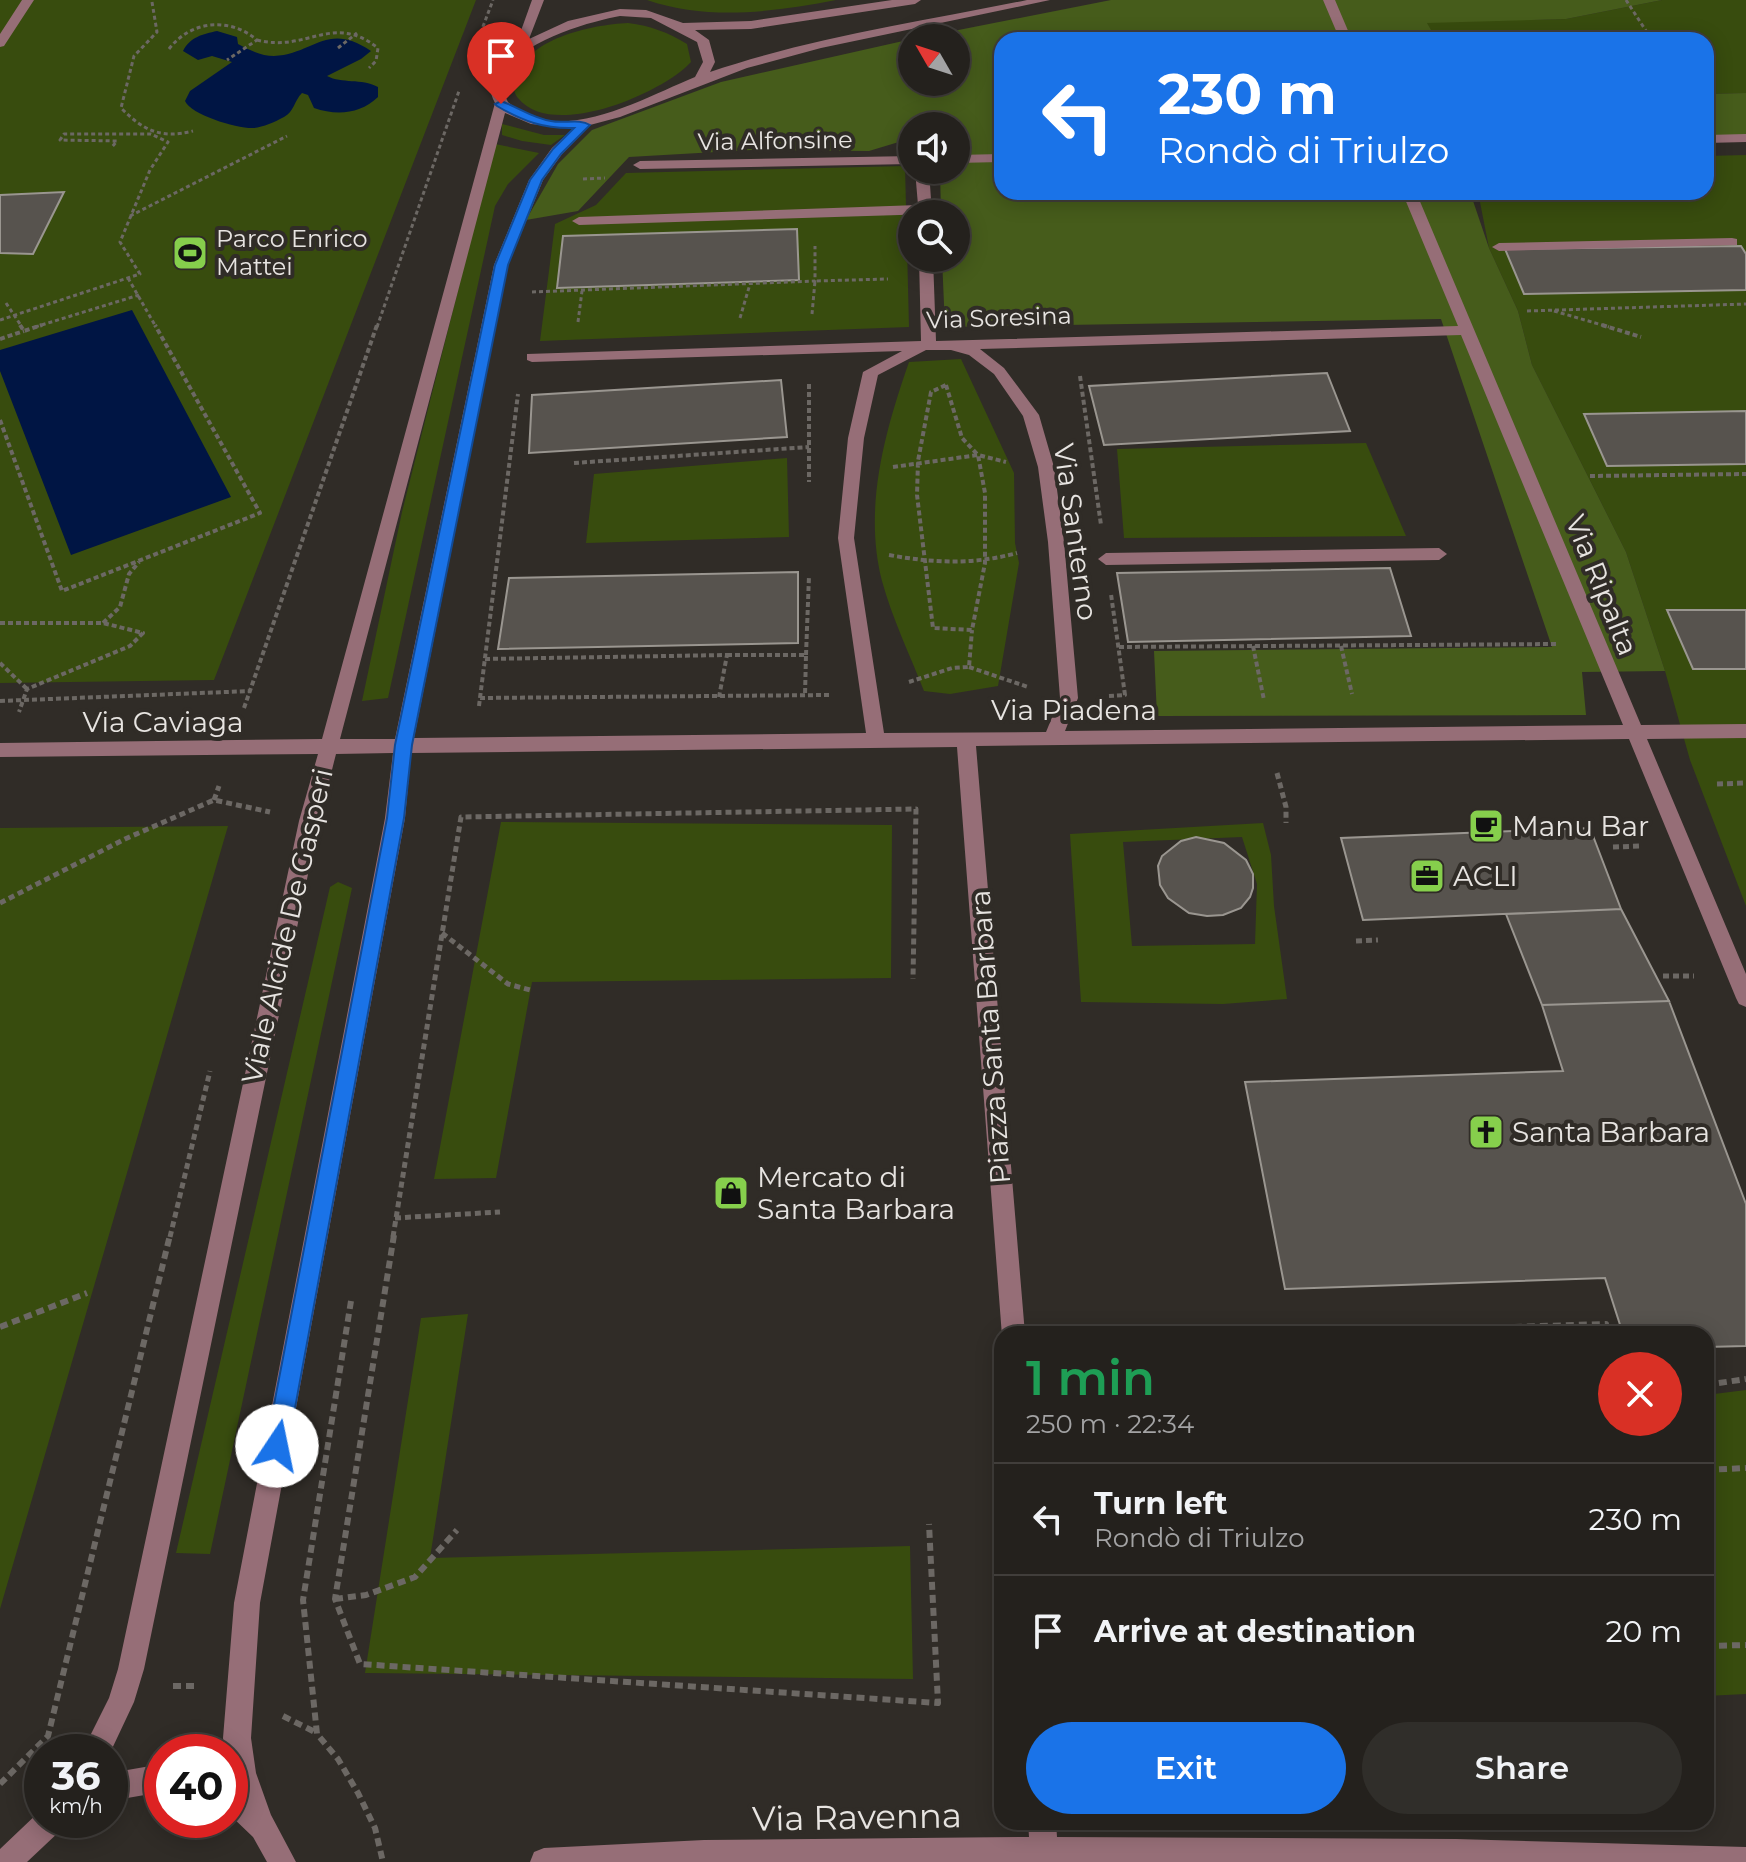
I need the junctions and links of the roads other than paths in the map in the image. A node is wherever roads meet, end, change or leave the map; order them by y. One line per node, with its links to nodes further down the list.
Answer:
1 (28, 0): 10 (street)
2 (538, 0): 11 (street)
3 (621, 0): 7 (street)
4 (915, 0): 8 (street)
5 (1044, 0): 12 (street)
6 (1329, 0): 9 (street)
7 (635, 12): 8 (street); 11 (street)
8 (683, 27): 12 (street)
9 (1343, 32)
10 (0, 43)
11 (519, 48): 13 (street, Viale Alcide De Gasperi)
12 (700, 80): 14 (street)
13 (501, 104): 14 (street); 38 (street, Viale Alcide De Gasperi)
14 (584, 125): 37 (street)
15 (1746, 138): 16 (street)
16 (1714, 139)
17 (994, 158): 18 (street)
18 (970, 159)
19 (898, 160): 20 (street, Via Alfonsine)
20 (640, 165)
21 (1412, 200): 27 (street, Via Ripalta)
22 (898, 211): 23 (street)
23 (579, 221)
24 (1732, 242): 25 (street)
25 (1499, 247)
26 (926, 272): 28 (street)
27 (1467, 330): 28 (street, Via Soresina); 33 (street, Via Ripalta)
28 (929, 344): 29 (street, Via Soresina); 34 (street, Via Santerno); 36 (street)
29 (532, 357)
30 (1439, 554): 31 (street)
31 (1106, 559)
32 (1746, 731): 33 (street, Via Piadena)
33 (1636, 733): 34 (street, Via Piadena); 40 (street, Via Ripalta)
34 (1053, 738): 35 (street, Via Piadena)
35 (966, 739): 36 (street, Via Piadena); 41 (street, Piazza Santa Barbara)
36 (876, 740): 37 (street, Via Piadena)
37 (403, 745): 38 (street); 44 (street)
38 (327, 747): 39 (street, Via Caviaga); 42 (street, Viale Alcide De Gasperi)
39 (3, 750)
40 (1746, 998)
41 (1012, 1326)
42 (105, 1734)
43 (248, 1813): 44 (street)
44 (260, 1824): 51 (street)
45 (1042, 1830): 47 (street)
46 (30, 1838): 50 (street)
47 (1043, 1851): 48 (street, Via Ravenna); 49 (street, Via Ravenna)
48 (652, 1858): 52 (street, Via Ravenna)
49 (1746, 1861)
50 (7, 1862)
51 (282, 1862)
52 (544, 1862)

